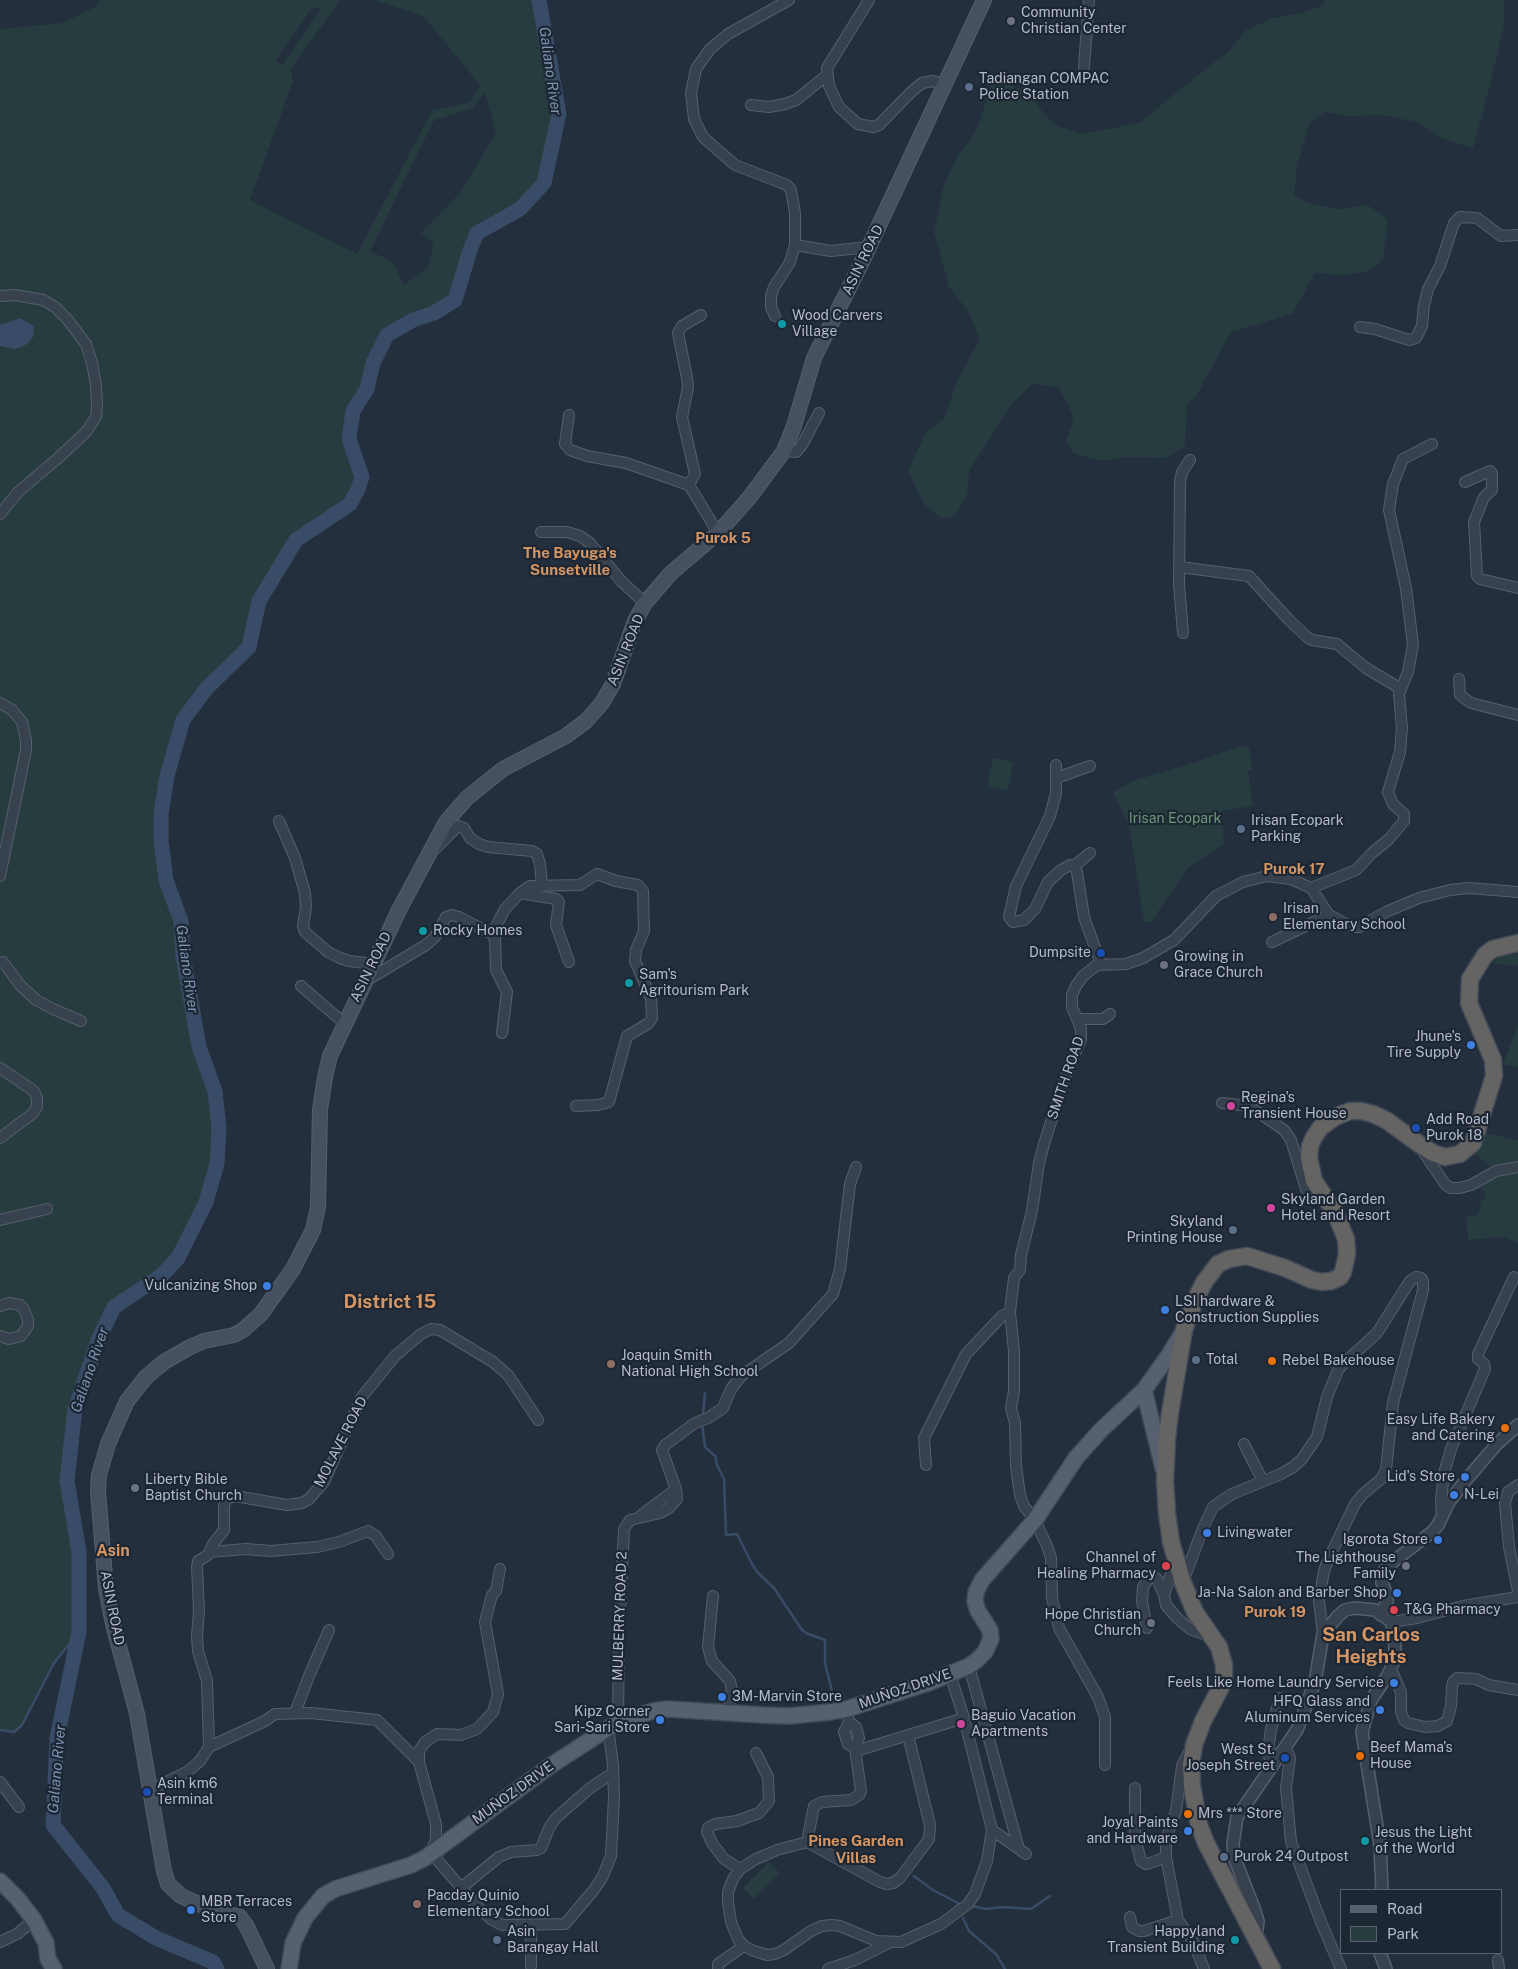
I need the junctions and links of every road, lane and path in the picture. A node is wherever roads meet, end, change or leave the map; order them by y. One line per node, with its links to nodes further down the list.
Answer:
1 (789, 0): 10 (street)
2 (869, 0): 6 (street)
3 (1090, 0): 5 (street)
4 (986, 2): 7 (main road, ASIN ROAD)
5 (1084, 67)
6 (827, 75): 7 (street); 8 (street)
7 (945, 85): 11 (main road, ASIN ROAD)
8 (751, 105)
9 (1518, 236): 15 (street)
10 (795, 245): 11 (street); 14 (street)
11 (869, 247): 19 (main road, ASIN ROAD)
12 (0, 296): 23 (street)
13 (701, 315): 22 (street)
14 (775, 316)
15 (1360, 327)
16 (818, 413): 19 (street)
17 (569, 415): 22 (street)
18 (1432, 444): 31 (street)
19 (784, 451): 25 (main road, ASIN ROAD)
20 (1190, 460): 26 (street)
21 (1465, 482): 27 (street)
22 (689, 485): 25 (street)
23 (0, 514)
24 (541, 532): 28 (street)
25 (718, 533): 28 (main road, ASIN ROAD)
26 (1180, 567): 29 (street); 31 (street)
27 (1518, 588)
28 (645, 603): 39 (main road, ASIN ROAD)
29 (1183, 634)
30 (1459, 679): 33 (street)
31 (1401, 689): 43 (street)
32 (0, 703): 41 (street)
33 (1518, 715)
34 (1056, 765): 36 (street)
35 (1090, 766): 36 (street)
36 (1056, 778): 40 (street)
37 (279, 821): 52 (street)
38 (1090, 853): 40 (street)
39 (428, 855): 42 (street); 52 (main road, ASIN ROAD)
40 (1074, 866): 53 (street)
41 (0, 876)
42 (542, 886): 45 (street); 64 (street)
43 (1311, 888): 46 (street); 53 (street)
44 (1518, 892): 46 (street)
45 (520, 893): 47 (street); 51 (street)
46 (1329, 915): 48 (street)
47 (492, 934): 55 (street); 61 (street)
48 (1272, 942)
49 (1518, 943): 66 (highway)
50 (0, 951): 54 (street)
51 (569, 962)
52 (373, 964): 55 (main road, ASIN ROAD)
53 (1101, 964): 58 (street, SMITH ROAD)
54 (1, 965): 59 (street)
55 (364, 982): 60 (main road, ASIN ROAD)
56 (301, 986): 60 (street)
57 (1110, 1014): 58 (street)
58 (1076, 1019): 74 (street, SMITH ROAD)
59 (82, 1021)
60 (344, 1023): 124 (main road, ASIN ROAD)
61 (502, 1033)
62 (0, 1068): 65 (street)
63 (1222, 1104): 69 (street)
64 (576, 1106)
65 (0, 1138)
66 (1419, 1144): 67 (street); 69 (highway)
67 (1518, 1166)
68 (856, 1167): 111 (street, MULBERRY ROAD 2)
69 (1320, 1191): 75 (highway)
70 (47, 1209): 71 (street)
71 (0, 1220)
72 (1514, 1277): 85 (street)
73 (0, 1306): 76 (street)
74 (1010, 1312): 81 (street); 86 (street, SMITH ROAD)
75 (1184, 1330): 77 (main road, MUÑOZ DRIVE); 82 (highway)
76 (0, 1336)
77 (1144, 1390): 82 (main road); 86 (main road, MUÑOZ DRIVE)
78 (538, 1420): 87 (street, MOLAVE ROAD)
79 (1518, 1425): 85 (street)
80 (1244, 1444): 83 (street)
81 (926, 1464)
82 (1165, 1480): 89 (highway)
83 (1263, 1482): 91 (street); 100 (street)
84 (1518, 1485): 92 (street)
85 (1442, 1517): 96 (street)
86 (1035, 1520): 102 (main road, MUÑOZ DRIVE); 119 (street, SMITH ROAD)
87 (210, 1552): 88 (street); 114 (street, MOLAVE ROAD)
88 (388, 1554)
89 (1175, 1560): 91 (highway); 93 (street)
90 (500, 1569): 118 (street)
91 (1183, 1583): 101 (highway)
92 (1518, 1590)
93 (1164, 1595): 98 (street); 101 (street)
94 (712, 1596): 108 (street)
95 (1518, 1596): 97 (street)
96 (1381, 1615): 97 (street); 100 (street)
97 (1392, 1622): 103 (street)
98 (1147, 1628)
99 (329, 1630): 107 (street)
100 (1324, 1634): 115 (street)
101 (1212, 1638): 113 (highway)
102 (969, 1666): 104 (main road, MUÑOZ DRIVE); 126 (street)
103 (1391, 1669): 105 (street); 133 (street)
104 (950, 1674): 109 (main road, MUÑOZ DRIVE); 110 (street)
105 (1518, 1690)
106 (1280, 1698): 120 (street)
107 (295, 1713): 114 (street); 118 (street)
108 (728, 1714): 109 (main road, MUÑOZ DRIVE); 111 (main road, MUÑOZ DRIVE)
109 (848, 1716): 116 (street)
110 (964, 1718): 112 (street); 126 (street)
111 (613, 1724): 121 (street); 128 (main road, MUÑOZ DRIVE)
112 (908, 1735): 116 (street); 127 (street)
113 (1194, 1745): 129 (street); 138 (highway)
114 (209, 1747): 124 (street)
115 (1286, 1748): 120 (street); 151 (street)
116 (855, 1749): 127 (street)
117 (756, 1753): 130 (street)
118 (419, 1762): 128 (street)
119 (1105, 1765)
120 (1273, 1765): 138 (street)
121 (614, 1773): 132 (street); 137 (street)
122 (0, 1782): 125 (street)
123 (1135, 1788): 129 (street)
124 (150, 1790): 145 (main road, ASIN ROAD)
125 (19, 1807)
126 (992, 1830): 140 (street)
127 (807, 1842): 130 (street)
128 (431, 1853): 132 (street); 146 (main road, MUÑOZ DRIVE)
129 (1166, 1857): 136 (street)
130 (740, 1869): 141 (street)
131 (0, 1881): 135 (main road)
132 (461, 1888): 137 (street)
133 (1382, 1889)
134 (1130, 1917): 136 (street)
135 (34, 1920): 139 (street); 144 (main road)
136 (1178, 1920): 149 (street)
137 (531, 1925): 143 (street)
138 (1256, 1938): 150 (highway)
139 (0, 1942)
140 (889, 1943): 141 (street); 148 (street)
141 (744, 1946): 147 (street)
142 (1380, 1954): 152 (street)
143 (531, 1966)
144 (53, 1969)
145 (267, 1969)
146 (290, 1969)
147 (718, 1969)
148 (828, 1969)
149 (1204, 1969)
150 (1272, 1969)
151 (1340, 1969)
152 (1386, 1969)

